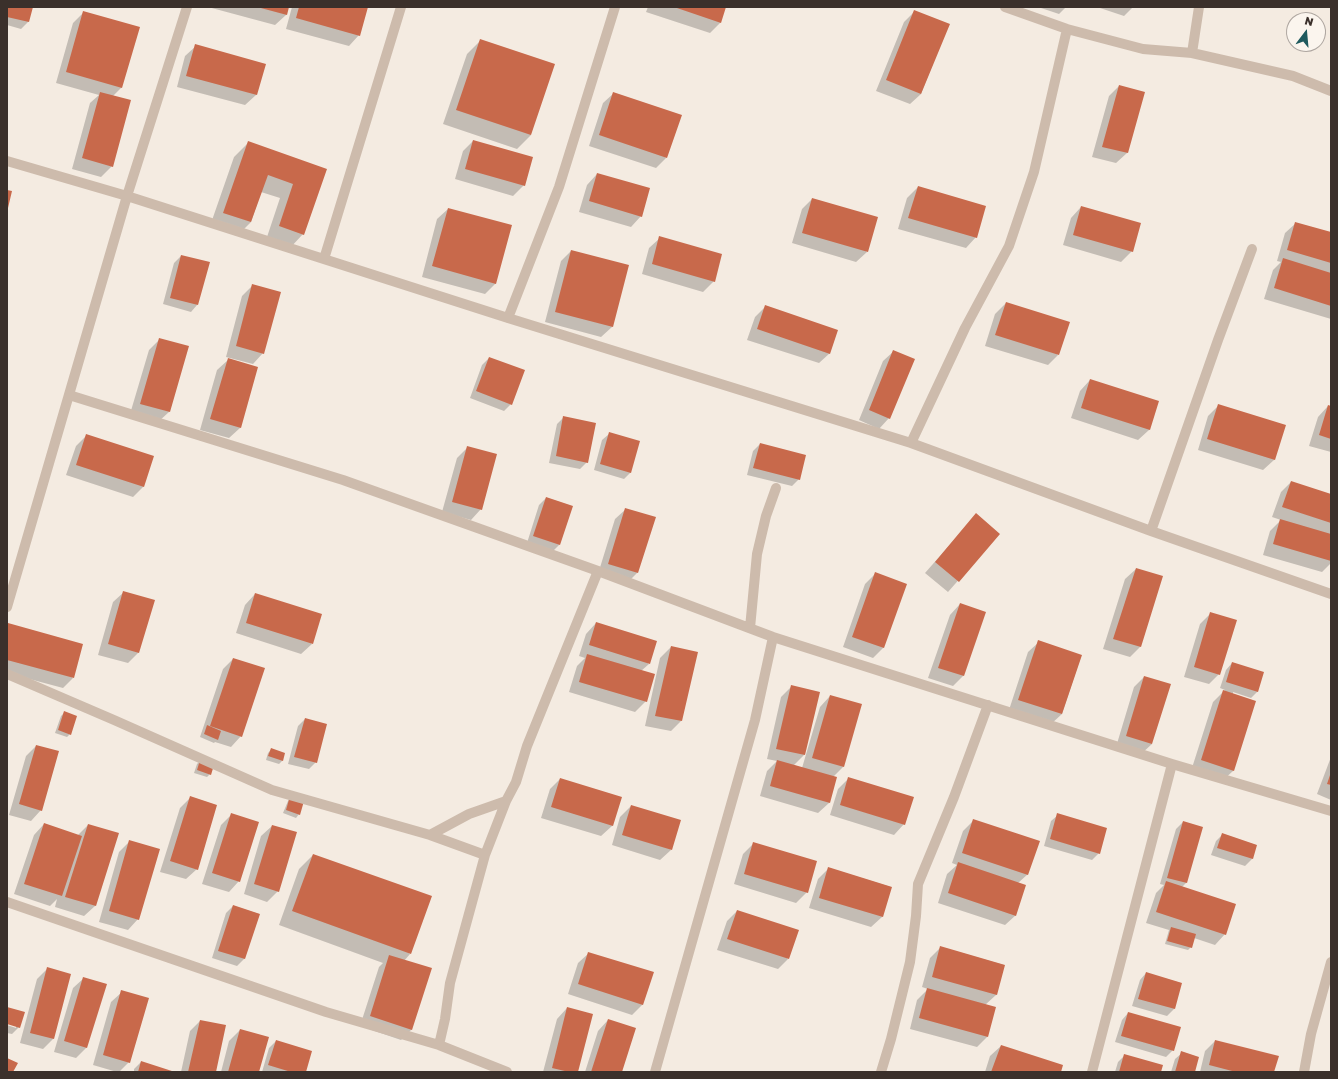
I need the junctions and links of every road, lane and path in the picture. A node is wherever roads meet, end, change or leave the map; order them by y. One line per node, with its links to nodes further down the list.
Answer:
1 (187, 7): 10 (street)
2 (402, 7): 12 (street)
3 (615, 7): 13 (street)
4 (1005, 7): 6 (street)
5 (1199, 7): 7 (street)
6 (1067, 29): 7 (street); 15 (street)
7 (1192, 53): 8 (street)
8 (1331, 91)
9 (7, 161): 10 (street)
10 (127, 196): 12 (street); 14 (street)
11 (1252, 249): 17 (street)
12 (324, 259): 13 (street)
13 (508, 318): 15 (street)
14 (69, 395): 18 (street); 20 (street)
15 (911, 443): 17 (street)
16 (776, 488): 21 (street)
17 (1151, 531): 19 (street)
18 (598, 571): 21 (street); 26 (street)
19 (1331, 594)
20 (7, 607)
21 (750, 628): 22 (street)
22 (772, 637): 24 (street); 34 (street)
23 (7, 674): 28 (street)
24 (988, 705): 25 (street); 35 (street)
25 (1172, 764): 27 (street); 36 (street)
26 (506, 801): 28 (street); 29 (street)
27 (1331, 811)
28 (430, 835): 29 (street)
29 (485, 855): 32 (street)
30 (7, 902): 32 (street)
31 (1331, 962): 37 (street)
32 (439, 1045): 33 (street)
33 (507, 1072)
34 (655, 1072)
35 (881, 1072)
36 (1092, 1072)
37 (1304, 1072)

